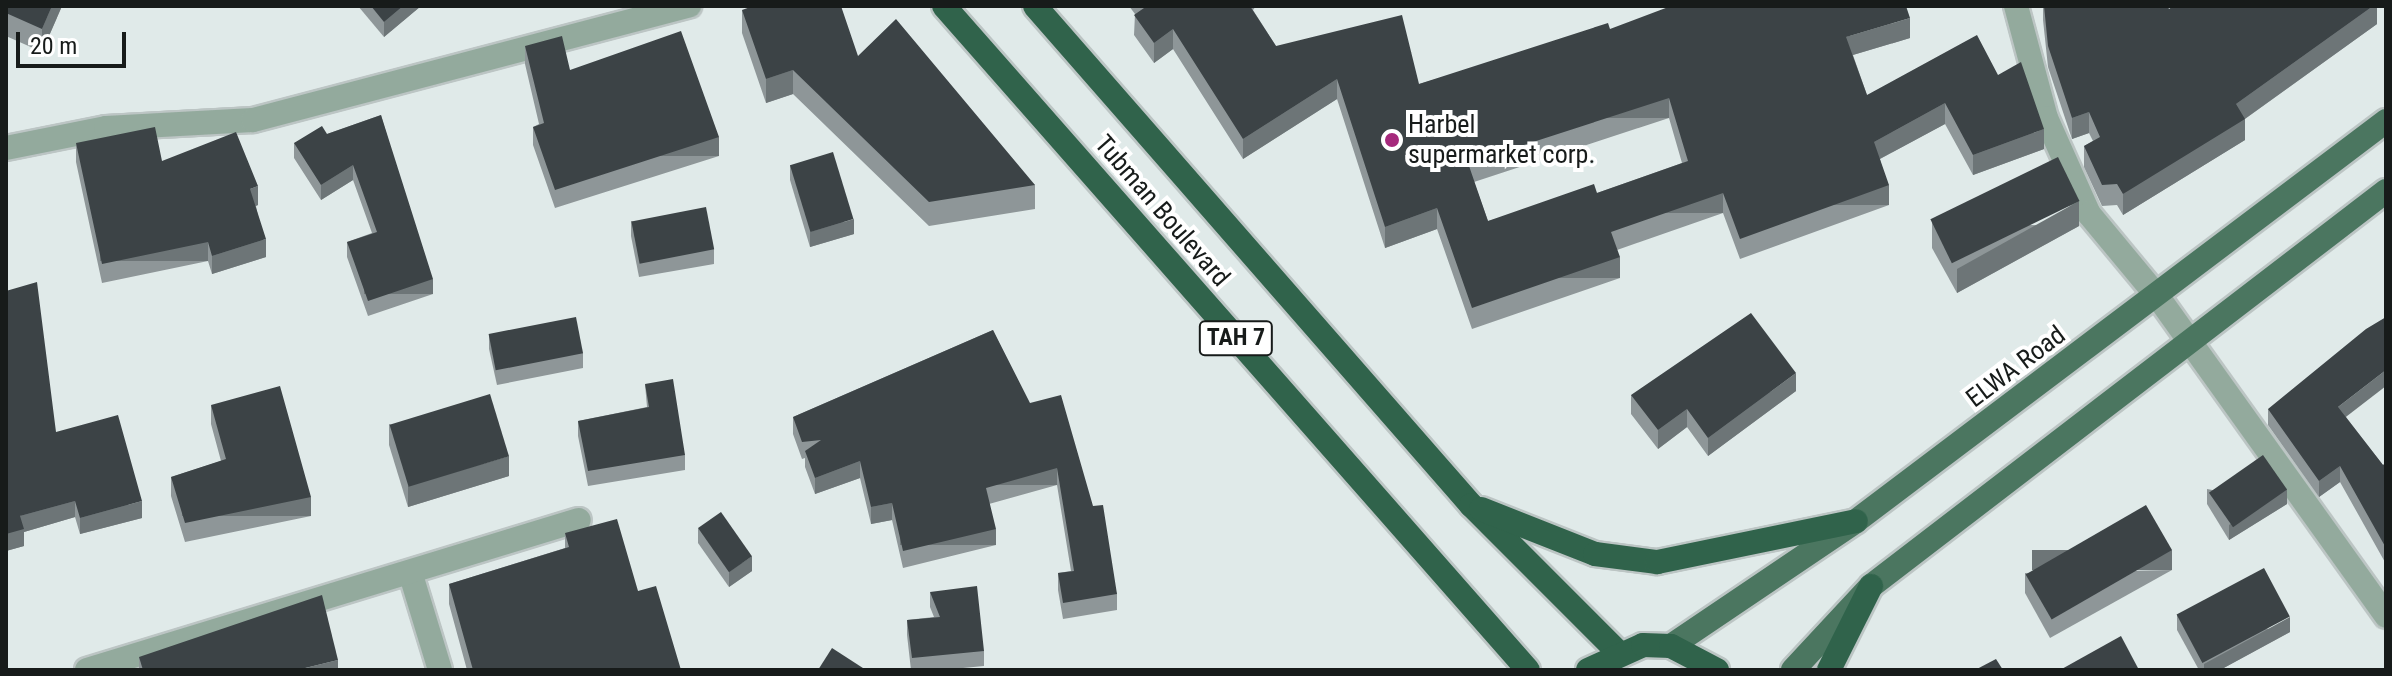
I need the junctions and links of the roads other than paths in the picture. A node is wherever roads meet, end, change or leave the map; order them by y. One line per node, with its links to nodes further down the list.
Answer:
1 (689, 6): 6 (street)
2 (944, 6): 20 (highway, Tubman Boulevard / TAH 7)
3 (1035, 6): 10 (highway, Tubman Boulevard / TAH 7)
4 (2016, 6): 8 (street)
5 (2386, 121): 8 (main road, ELWA Road)
6 (6, 148)
7 (2386, 191): 9 (main road)
8 (2158, 297): 9 (street); 12 (main road, ELWA Road)
9 (2193, 345): 14 (main road); 15 (street)
10 (1471, 505): 12 (highway); 17 (highway, Tubman Boulevard)
11 (579, 520): 13 (street)
12 (1856, 521): 16 (main road, ELWA Road)
13 (411, 575): 18 (street); 19 (street)
14 (1871, 586): 23 (main road); 24 (highway)
15 (2386, 616)
16 (1671, 646): 17 (highway); 22 (highway)
17 (1617, 651): 21 (highway)
18 (87, 670)
19 (440, 670)
20 (1528, 670)
21 (1588, 670)
22 (1717, 670)
23 (1793, 670)
24 (1829, 670)

